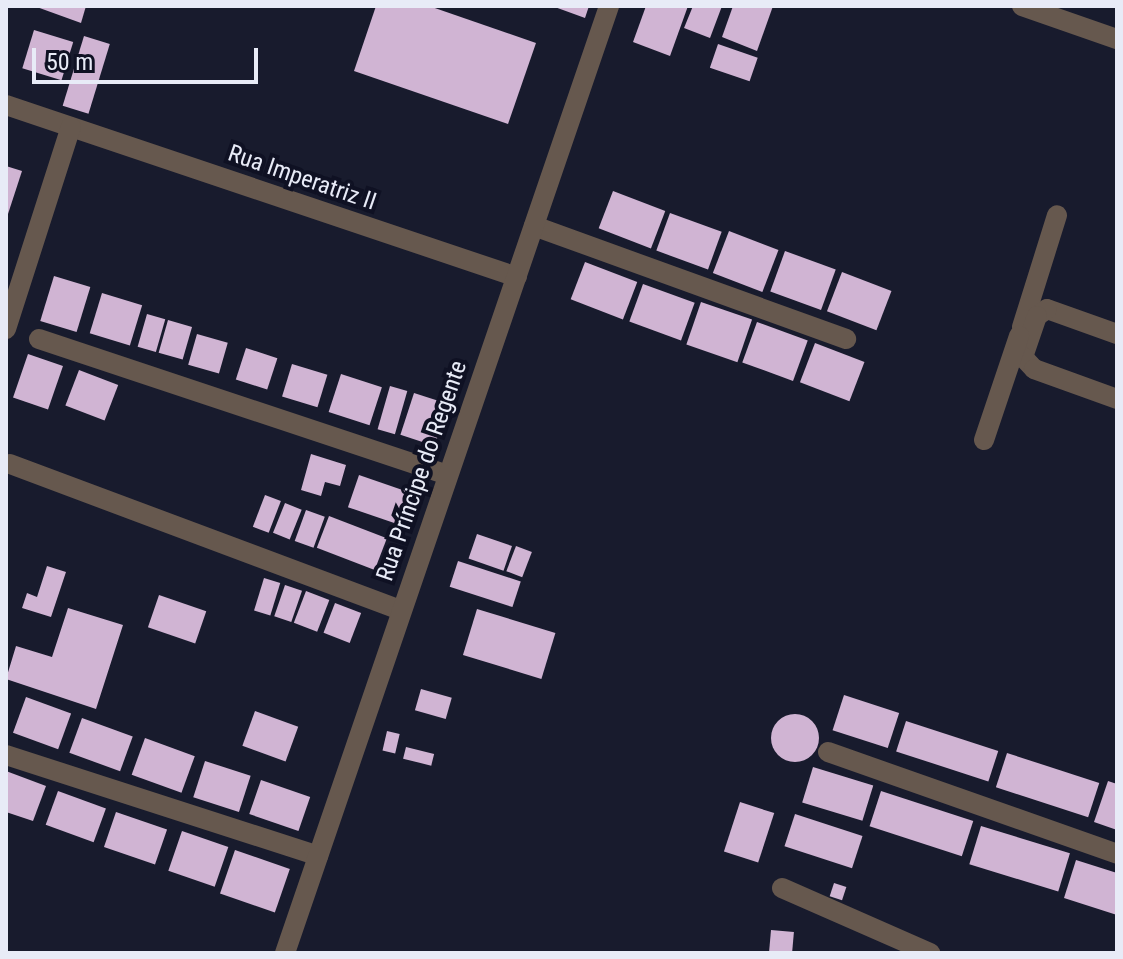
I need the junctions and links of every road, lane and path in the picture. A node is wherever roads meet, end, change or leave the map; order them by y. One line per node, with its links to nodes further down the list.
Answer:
1 (609, 6): 7 (street, Rua Príncipe do Regente)
2 (1022, 6): 3 (street)
3 (1117, 39)
4 (6, 105): 5 (street, Rua Imperatriz II)
5 (71, 127): 8 (street, Rua Imperatriz II); 9 (street)
6 (1057, 215): 10 (street)
7 (534, 226): 8 (street, Rua Príncipe do Regente); 13 (street)
8 (517, 277): 17 (street, Rua Príncipe do Regente)
9 (6, 329)
10 (1025, 333): 11 (street); 14 (street); 15 (street)
11 (1117, 334)
12 (39, 339): 17 (street)
13 (846, 339)
14 (1117, 399)
15 (984, 440)
16 (10, 464): 18 (street)
17 (447, 475): 18 (street, Rua Príncipe do Regente)
18 (401, 610): 22 (street, Rua Príncipe do Regente)
19 (828, 752): 21 (street)
20 (6, 755): 22 (street)
21 (1117, 854)
22 (318, 856): 24 (street, Rua Príncipe do Regente)
23 (782, 888): 25 (street)
24 (285, 953)
25 (930, 953)

